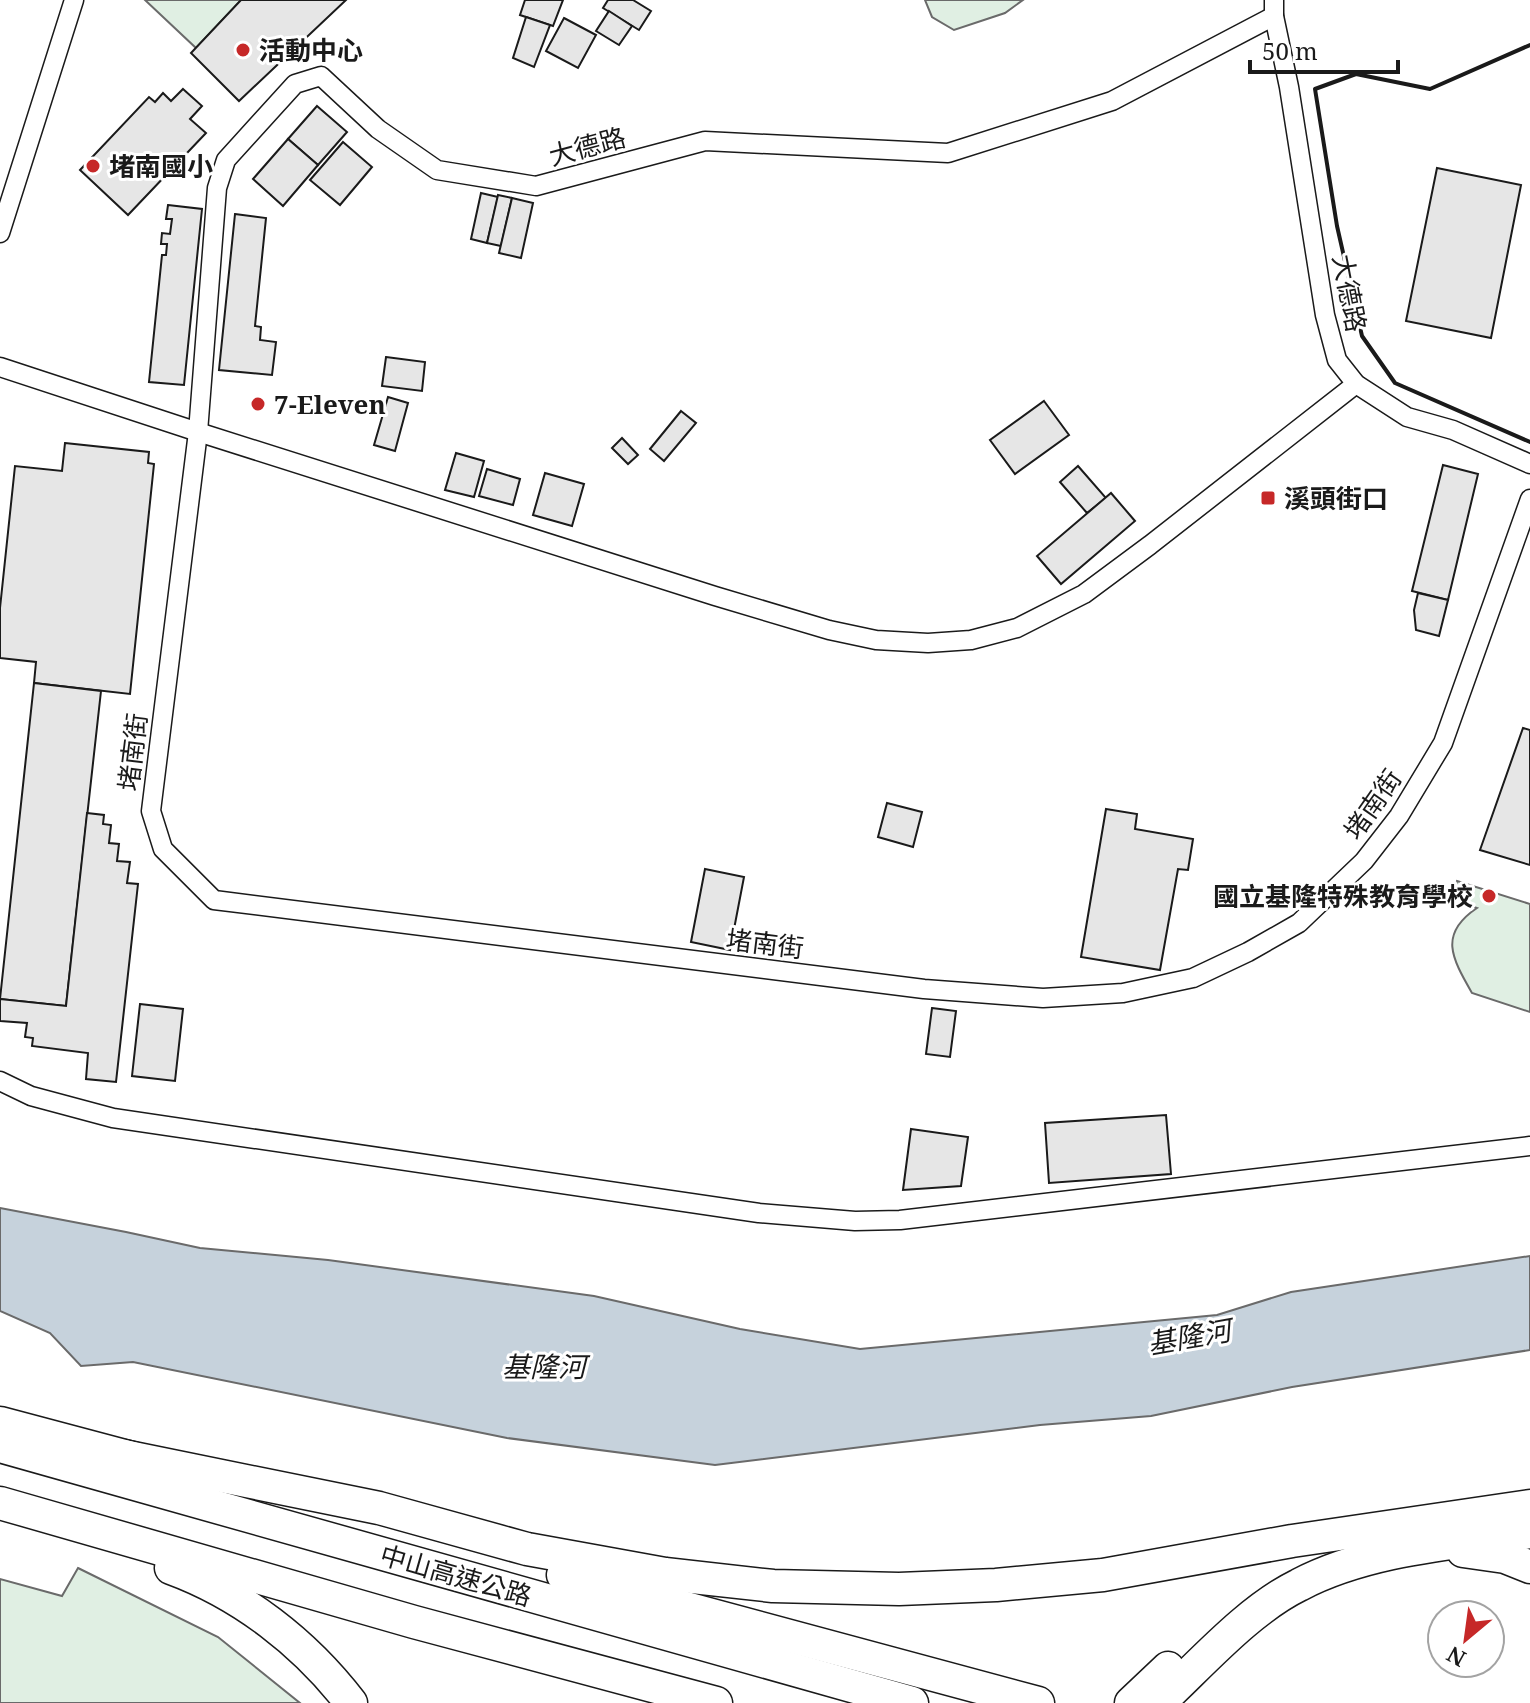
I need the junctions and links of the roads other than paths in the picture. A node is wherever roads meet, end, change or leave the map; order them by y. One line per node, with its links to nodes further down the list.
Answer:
1 (74, 0): 3 (street)
2 (1274, 8): 5 (street, 大德路); 6 (street, 大德路)
3 (0, 233)
4 (0, 367): 6 (street)
5 (1356, 384): 6 (street); 7 (street, 大德路)
6 (198, 432): 8 (street, 堵南街)
7 (1530, 464)
8 (1530, 499)
9 (0, 1081): 10 (street)
10 (1530, 1146)
11 (0, 1423): 13 (highway)
12 (0, 1446): 23 (highway, 中山高速公路)
13 (123, 1456): 18 (highway); 24 (highway)
14 (0, 1503): 22 (highway)
15 (1530, 1506): 18 (highway)
16 (0, 1515): 21 (highway)
17 (1530, 1532): 18 (highway)
18 (1431, 1534): 19 (highway); 20 (highway)
19 (1530, 1567)
20 (1162, 1692): 25 (highway)
21 (351, 1703)
22 (716, 1703)
23 (912, 1703)
24 (1038, 1703)
25 (1131, 1703)

